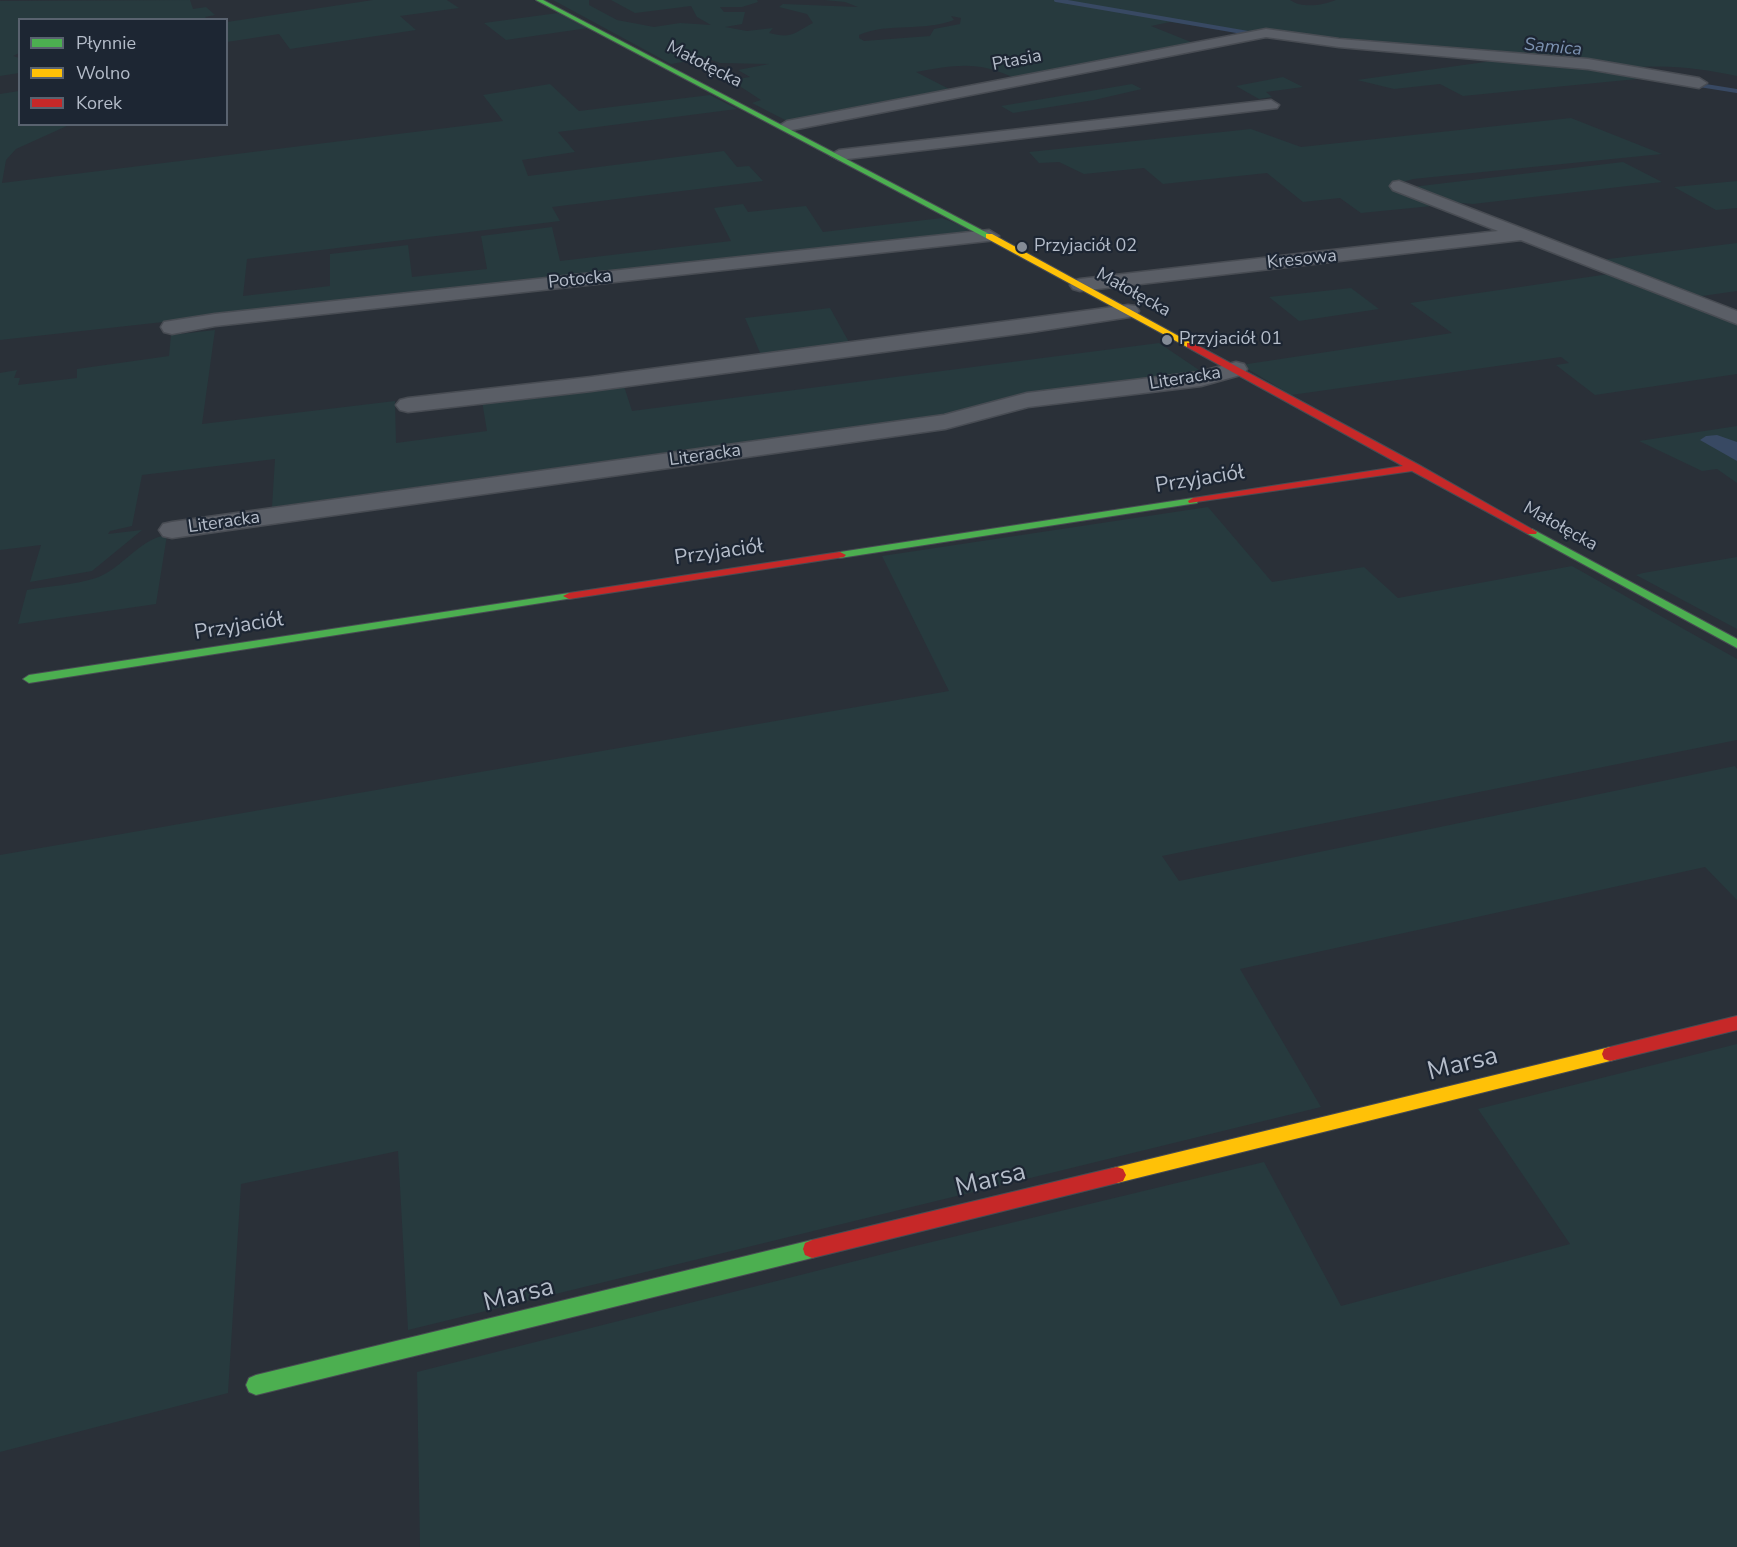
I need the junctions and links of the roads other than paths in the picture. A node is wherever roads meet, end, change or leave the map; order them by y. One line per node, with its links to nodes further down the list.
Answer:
1 (539, 0): 4 (street, Małołęcka)
2 (1699, 82): 4 (street, Ptasia)
3 (1271, 105): 5 (street)
4 (787, 126): 5 (street, Małołęcka)
5 (839, 155): 8 (street, Małołęcka)
6 (1399, 186): 7 (street, Kresowa)
7 (1525, 234): 9 (street, Kresowa); 11 (street, Kresowa)
8 (989, 236): 9 (street, Małołęcka); 12 (street, Potocka)
9 (1080, 285): 10 (street, Małołęcka)
10 (1128, 311): 13 (street, Małołęcka); 14 (street)
11 (1737, 318)
12 (172, 327)
13 (1236, 369): 15 (street, Małołęcka); 16 (street, Literacka)
14 (408, 405)
15 (1415, 467): 17 (street, Małołęcka); 18 (street, Przyjaciół)
16 (172, 530)
17 (1737, 644)
18 (29, 679)
19 (1737, 1023): 20 (street, Marsa)
20 (256, 1385)

